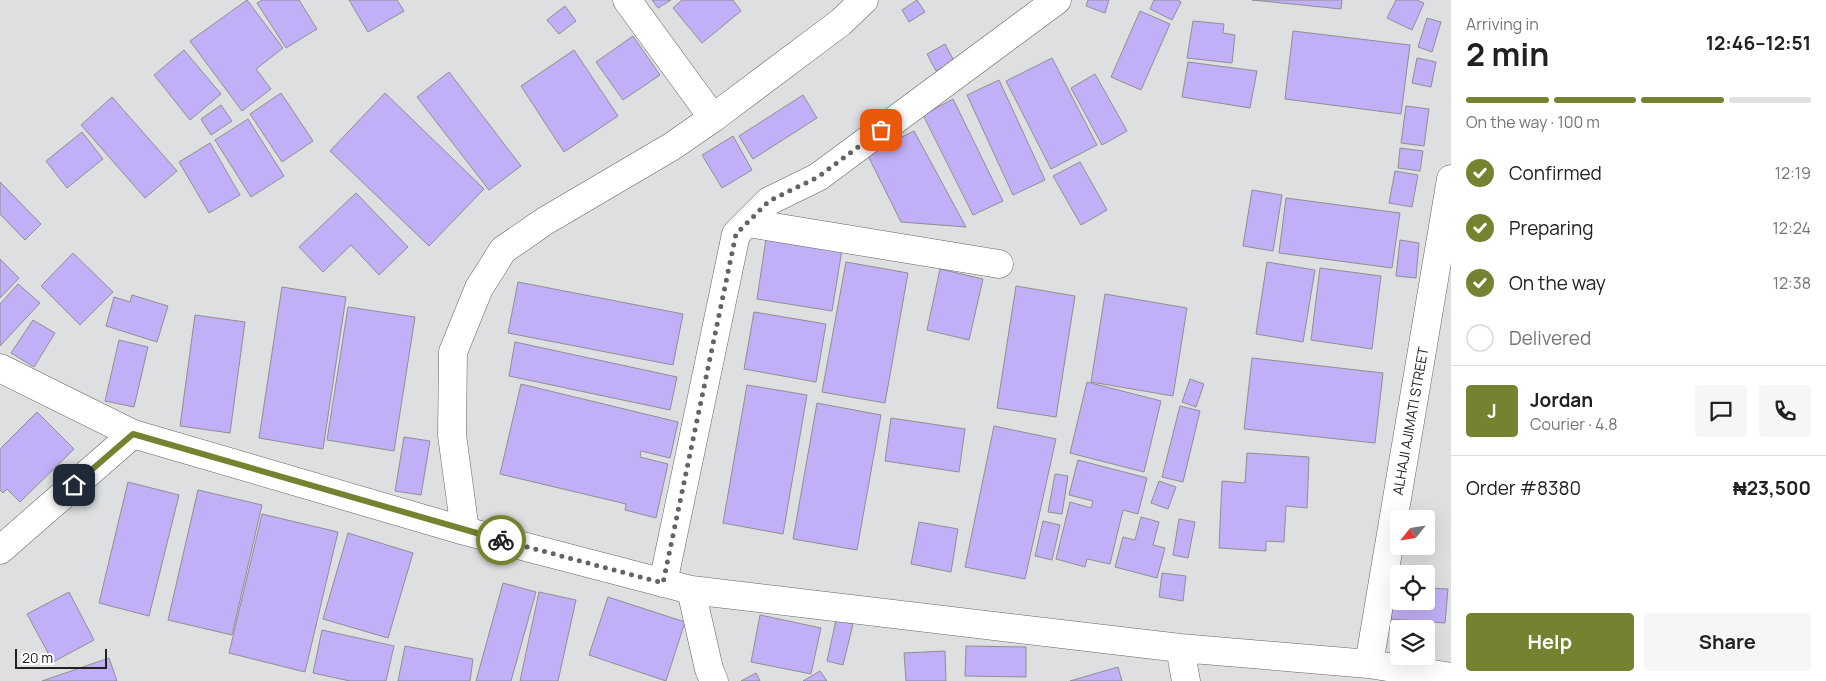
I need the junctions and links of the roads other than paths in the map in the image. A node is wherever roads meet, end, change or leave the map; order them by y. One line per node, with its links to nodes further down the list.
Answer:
1 (627, 0): 4 (street)
2 (864, 0): 4 (street)
3 (1056, 0): 6 (street)
4 (713, 118): 10 (street)
5 (1451, 179): 15 (street, ALHAJI AJIMATI STREET)
6 (748, 224): 7 (street); 12 (street)
7 (999, 264)
8 (0, 368): 9 (street)
9 (133, 434): 10 (street); 11 (street)
10 (465, 531): 12 (street)
11 (0, 550)
12 (663, 583): 13 (street)
13 (691, 590): 14 (street); 17 (street)
14 (1180, 648): 15 (street); 18 (street)
15 (1369, 664): 16 (street)
16 (1451, 677)
17 (714, 681)
18 (1186, 681)

